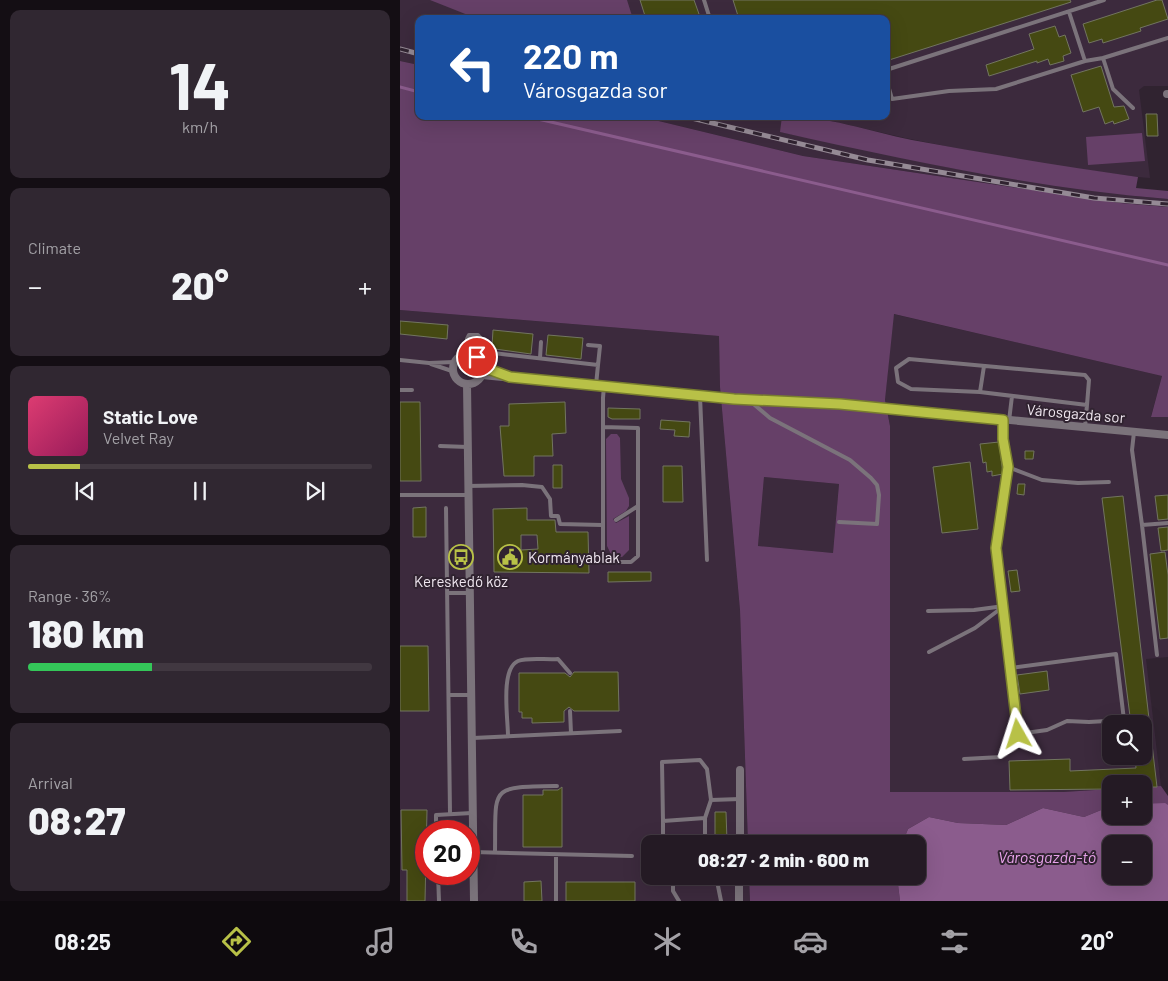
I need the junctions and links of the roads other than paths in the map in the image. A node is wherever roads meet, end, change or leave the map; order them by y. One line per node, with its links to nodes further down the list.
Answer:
1 (704, 0): 4 (lane)
2 (1104, 0): 3 (lane)
3 (1069, 12): 7 (lane); 8 (lane)
4 (709, 15)
5 (1168, 38): 6 (lane)
6 (1103, 58): 7 (lane); 10 (lane)
7 (1085, 61): 9 (lane)
8 (890, 69)
9 (890, 92)
10 (1133, 108)
11 (541, 342): 14 (lane)
12 (588, 345): 18 (lane)
13 (466, 354): 14 (lane); 16 (street); 21 (street)
14 (540, 358): 18 (lane)
15 (400, 360): 17 (lane)
16 (454, 362): 17 (lane); 20 (street)
17 (429, 363): 20 (lane)
18 (598, 365): 23 (lane)
19 (984, 366): 26 (lane); 26 (lane); 30 (lane)
20 (452, 371): 22 (street)
21 (482, 371): 22 (street); 23 (street, Városgazda sor)
22 (467, 384): 37 (street)
23 (600, 386): 27 (street, Városgazda sor); 33 (lane)
24 (400, 390): 25 (lane)
25 (412, 390)
26 (980, 392): 28 (lane)
27 (700, 396): 29 (street, Városgazda sor); 50 (lane)
28 (1012, 396): 30 (lane); 31 (lane)
29 (748, 400): 31 (street, Városgazda sor); 46 (lane)
30 (1087, 405): 32 (lane)
31 (1006, 420): 32 (street, Városgazda sor); 38 (lane)
32 (1085, 427): 34 (street, Városgazda sor)
33 (603, 428): 43 (lane); 48 (lane)
34 (1134, 432): 35 (street, Városgazda sor); 49 (lane)
35 (1168, 435)
36 (440, 446): 37 (lane)
37 (468, 447): 40 (street)
38 (1008, 467): 39 (lane); 53 (lane)
39 (1108, 482)
40 (467, 486): 42 (street); 48 (lane)
41 (400, 495): 42 (lane)
42 (468, 495): 52 (street)
43 (638, 506): 45 (lane); 48 (lane)
44 (446, 508): 51 (lane)
45 (616, 520)
46 (839, 522)
47 (1168, 523): 49 (lane)
48 (602, 525)
49 (1142, 525): 56 (lane)
50 (707, 560)
51 (448, 593): 52 (lane); 59 (lane)
52 (469, 593): 60 (street)
53 (1004, 606): 54 (lane); 55 (lane); 57 (lane)
54 (928, 611)
55 (929, 652)
56 (1157, 655)
57 (1010, 668): 64 (lane); 64 (lane)
58 (570, 672): 65 (lane)
59 (449, 695): 60 (lane); 72 (lane)
60 (470, 695): 66 (street)
61 (570, 711): 63 (lane)
62 (620, 730): 63 (lane)
63 (571, 733): 65 (lane)
64 (1018, 734): 67 (lane)
65 (508, 736): 66 (lane)
66 (471, 738): 73 (street)
67 (964, 759)
68 (740, 770): 71 (street)
69 (556, 786): 82 (lane)
70 (711, 800): 71 (lane); 74 (lane); 77 (lane)
71 (740, 800): 80 (street)
72 (450, 813): 73 (lane); 75 (lane)
73 (472, 813): 76 (street)
74 (705, 818): 77 (lane); 79 (lane)
75 (436, 820)
76 (472, 820)
77 (663, 821): 78 (lane)
78 (663, 835)
79 (705, 835)
80 (740, 835)
81 (480, 852): 82 (lane)
82 (495, 852): 83 (lane)
83 (556, 855): 84 (lane); 92 (lane)
84 (632, 856)
85 (438, 885): 90 (lane)
86 (474, 885): 91 (street)
87 (673, 885): 93 (lane)
88 (718, 885): 94 (lane)
89 (739, 885): 95 (street)
90 (438, 901)
91 (474, 901)
92 (556, 901)
93 (679, 901)
94 (721, 901)
95 (739, 901)

